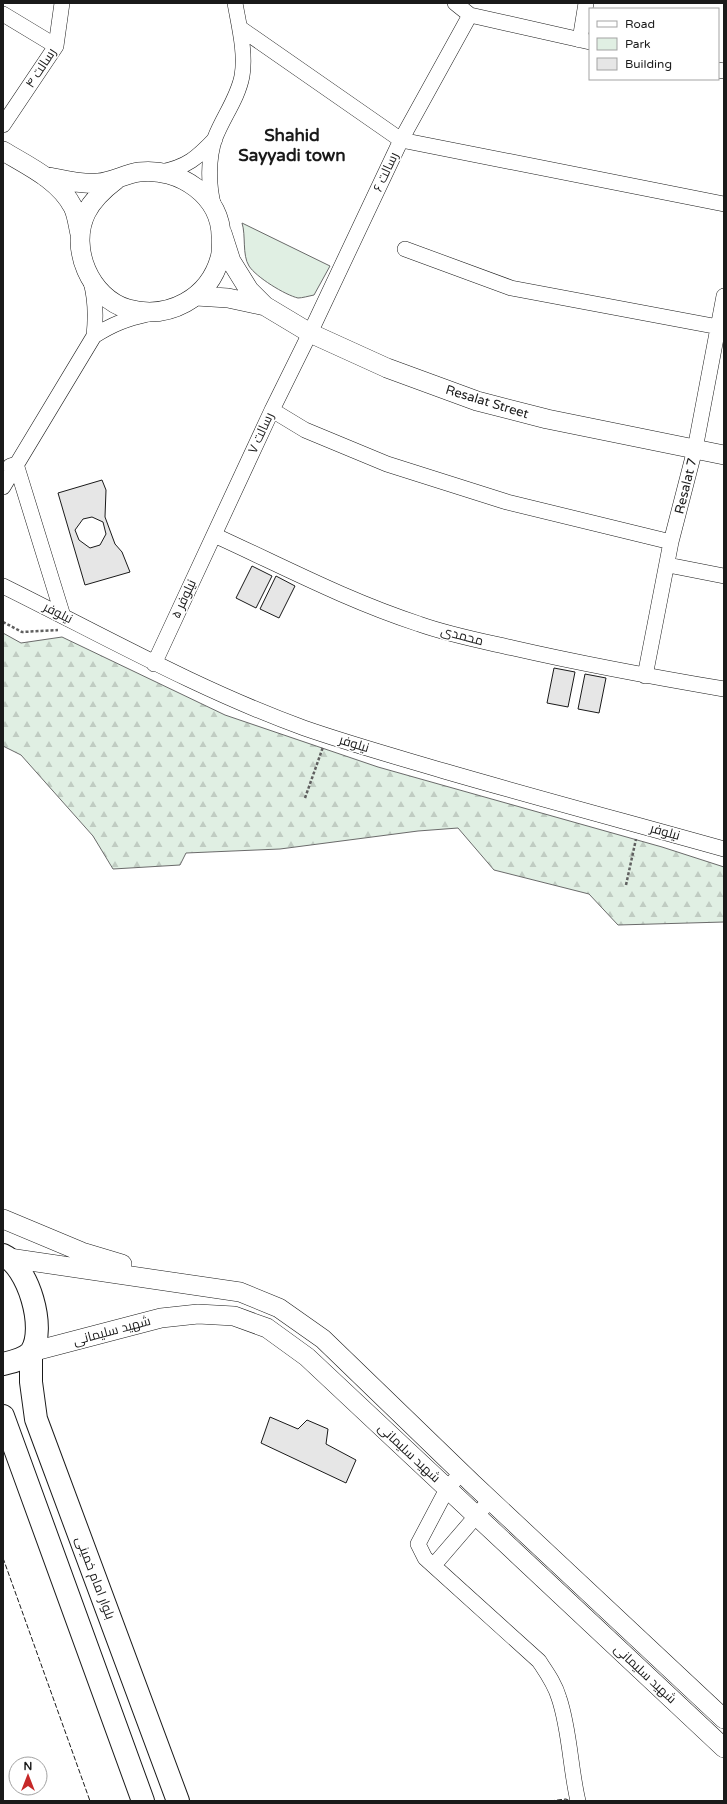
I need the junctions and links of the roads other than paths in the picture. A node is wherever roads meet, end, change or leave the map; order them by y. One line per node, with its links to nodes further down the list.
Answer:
1 (62, 3): 9 (street, رسالت ۴)
2 (235, 3): 7 (street)
3 (455, 3): 6 (street)
4 (586, 3): 8 (street)
5 (3, 14): 9 (street)
6 (470, 15): 8 (street); 12 (street, رسالت ۶)
7 (240, 28): 11 (street); 12 (street)
8 (585, 41)
9 (56, 46): 10 (street, رسالت ۴)
10 (3, 125)
11 (215, 139): 14 (street); 18 (street)
12 (401, 140): 17 (street); 28 (street, رسالت ۶)
13 (3, 152): 15 (main road)
14 (161, 172): 16 (main road); 18 (main road)
15 (44, 176): 16 (main road); 20 (main road)
16 (116, 180): 20 (main road)
17 (724, 204)
18 (215, 211): 19 (main road)
19 (222, 233): 23 (main road); 25 (main road)
20 (80, 236): 22 (main road)
21 (405, 249): 27 (street)
22 (91, 280): 26 (main road); 29 (street)
23 (196, 296): 25 (main road); 26 (main road)
24 (724, 296): 27 (street, Resalat 7)
25 (265, 306): 28 (main road, Resalat Street)
26 (151, 313): 29 (street)
27 (721, 328): 31 (street, Resalat 7)
28 (310, 333): 30 (street, رسالت ۷); 31 (main road, Resalat Street)
29 (94, 336): 33 (street)
30 (272, 410): 35 (street, رسالت ۷); 36 (street)
31 (695, 450): 32 (main road, Resalat Street); 36 (street, Resalat 7)
32 (724, 455)
33 (10, 466): 34 (street); 40 (street)
34 (3, 486)
35 (214, 535): 41 (street, نیلوفر ۵); 42 (street, محمدی)
36 (672, 542): 37 (street, Resalat 7)
37 (668, 564): 38 (street); 42 (street, Resalat 7)
38 (724, 576)
39 (3, 586): 40 (street, نیلوفر)
40 (63, 616): 41 (street, نیلوفر)
41 (154, 664): 44 (street, نیلوفر)
42 (645, 676): 43 (street, محمدی)
43 (724, 689)
44 (724, 849)
45 (3, 1219): 47 (main road)
46 (6, 1256): 47 (main road); 48 (highway, بلوار امام خمینی)
47 (181, 1282): 51 (main road)
48 (31, 1352): 49 (highway); 52 (main road, شهید سلیمانی); 59 (highway, بلوار امام خمینی)
49 (3, 1364)
50 (3, 1416): 58 (highway)
51 (461, 1473): 52 (street); 53 (main road)
52 (447, 1489): 54 (main road, شهید سلیمانی); 55 (street)
53 (490, 1500): 54 (street); 56 (main road)
54 (476, 1516): 55 (street); 57 (main road, شهید سلیمانی)
55 (434, 1565): 60 (street)
56 (724, 1719)
57 (724, 1748)
58 (143, 1801)
59 (178, 1801)
60 (578, 1801)

